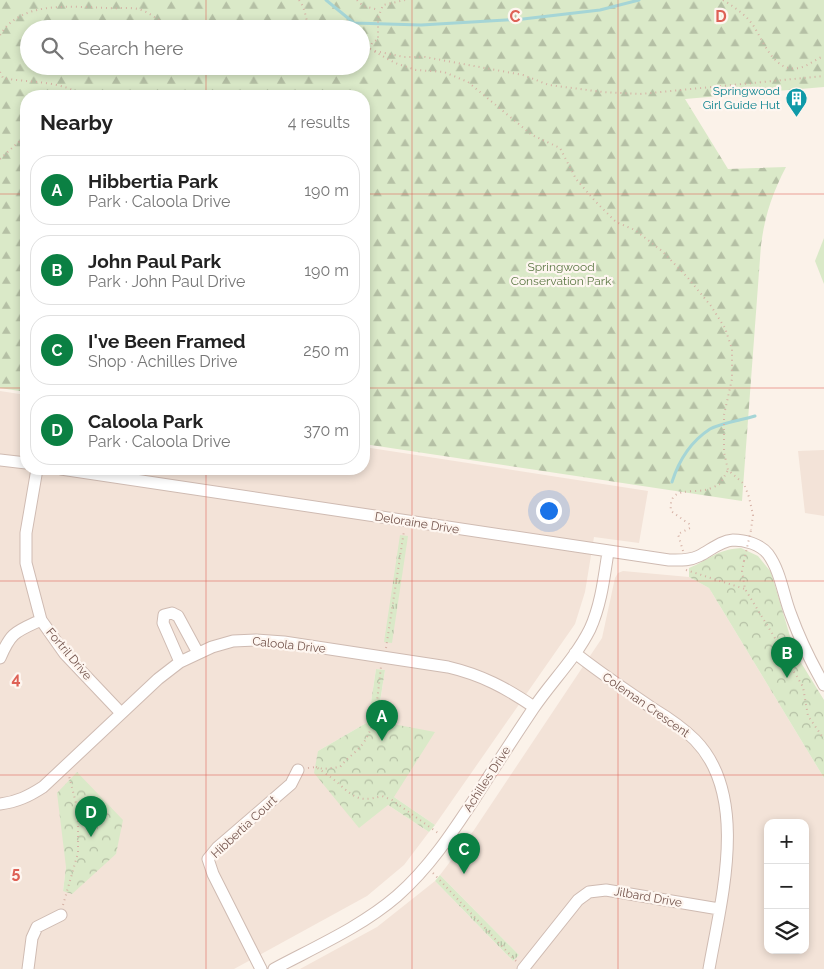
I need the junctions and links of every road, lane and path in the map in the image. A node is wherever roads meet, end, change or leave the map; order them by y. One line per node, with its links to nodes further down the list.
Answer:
1 (299, 0): 9 (path)
2 (357, 0): 6 (path)
3 (404, 0): 6 (path)
4 (723, 0): 13 (path)
5 (71, 3): 8 (path)
6 (380, 10): 11 (path)
7 (12, 17): 10 (path)
8 (160, 20)
9 (306, 20)
10 (0, 35)
11 (370, 46): 12 (path)
12 (370, 49): 15 (path); 21 (path)
13 (824, 56)
14 (0, 72): 16 (path)
15 (824, 76)
16 (70, 90)
17 (20, 141): 18 (path)
18 (0, 159)
19 (0, 460): 20 (street)
20 (20, 463)
21 (728, 470): 25 (path); 26 (path, bridge)
22 (36, 475): 27 (street, Fortril Drive)
23 (101, 475): 24 (street, Deloraine Drive)
24 (608, 552): 25 (street, Deloraine Drive); 29 (street, Achilles Drive)
25 (686, 560): 26 (path); 32 (street, Deloraine Drive)
26 (745, 589): 35 (path)
27 (41, 620): 30 (street); 34 (street, Fortril Drive)
28 (198, 653): 31 (street, Caloola Drive); 31 (street); 33 (street, Caloola Drive)
29 (575, 653): 33 (street, Achilles Drive); 41 (street, Coleman Crescent)
30 (0, 658)
31 (180, 662): 34 (street, Caloola Drive)
32 (824, 685)
33 (534, 707): 39 (street, Achilles Drive)
34 (121, 713): 36 (street, Caloola Drive)
35 (824, 739)
36 (65, 766): 38 (street, Caloola Drive); 42 (path)
37 (298, 770): 39 (path); 44 (street, Hibbertia Court)
38 (0, 804)
39 (448, 839): 40 (street, Achilles Drive)
40 (427, 866): 45 (street, Achilles Drive); 46 (path)
41 (719, 910): 46 (street, Jilbard Drive); 47 (street, Coleman Crescent)
42 (61, 914): 43 (street)
43 (28, 969)
44 (261, 969)
45 (274, 969)
46 (523, 969)
47 (709, 969)

